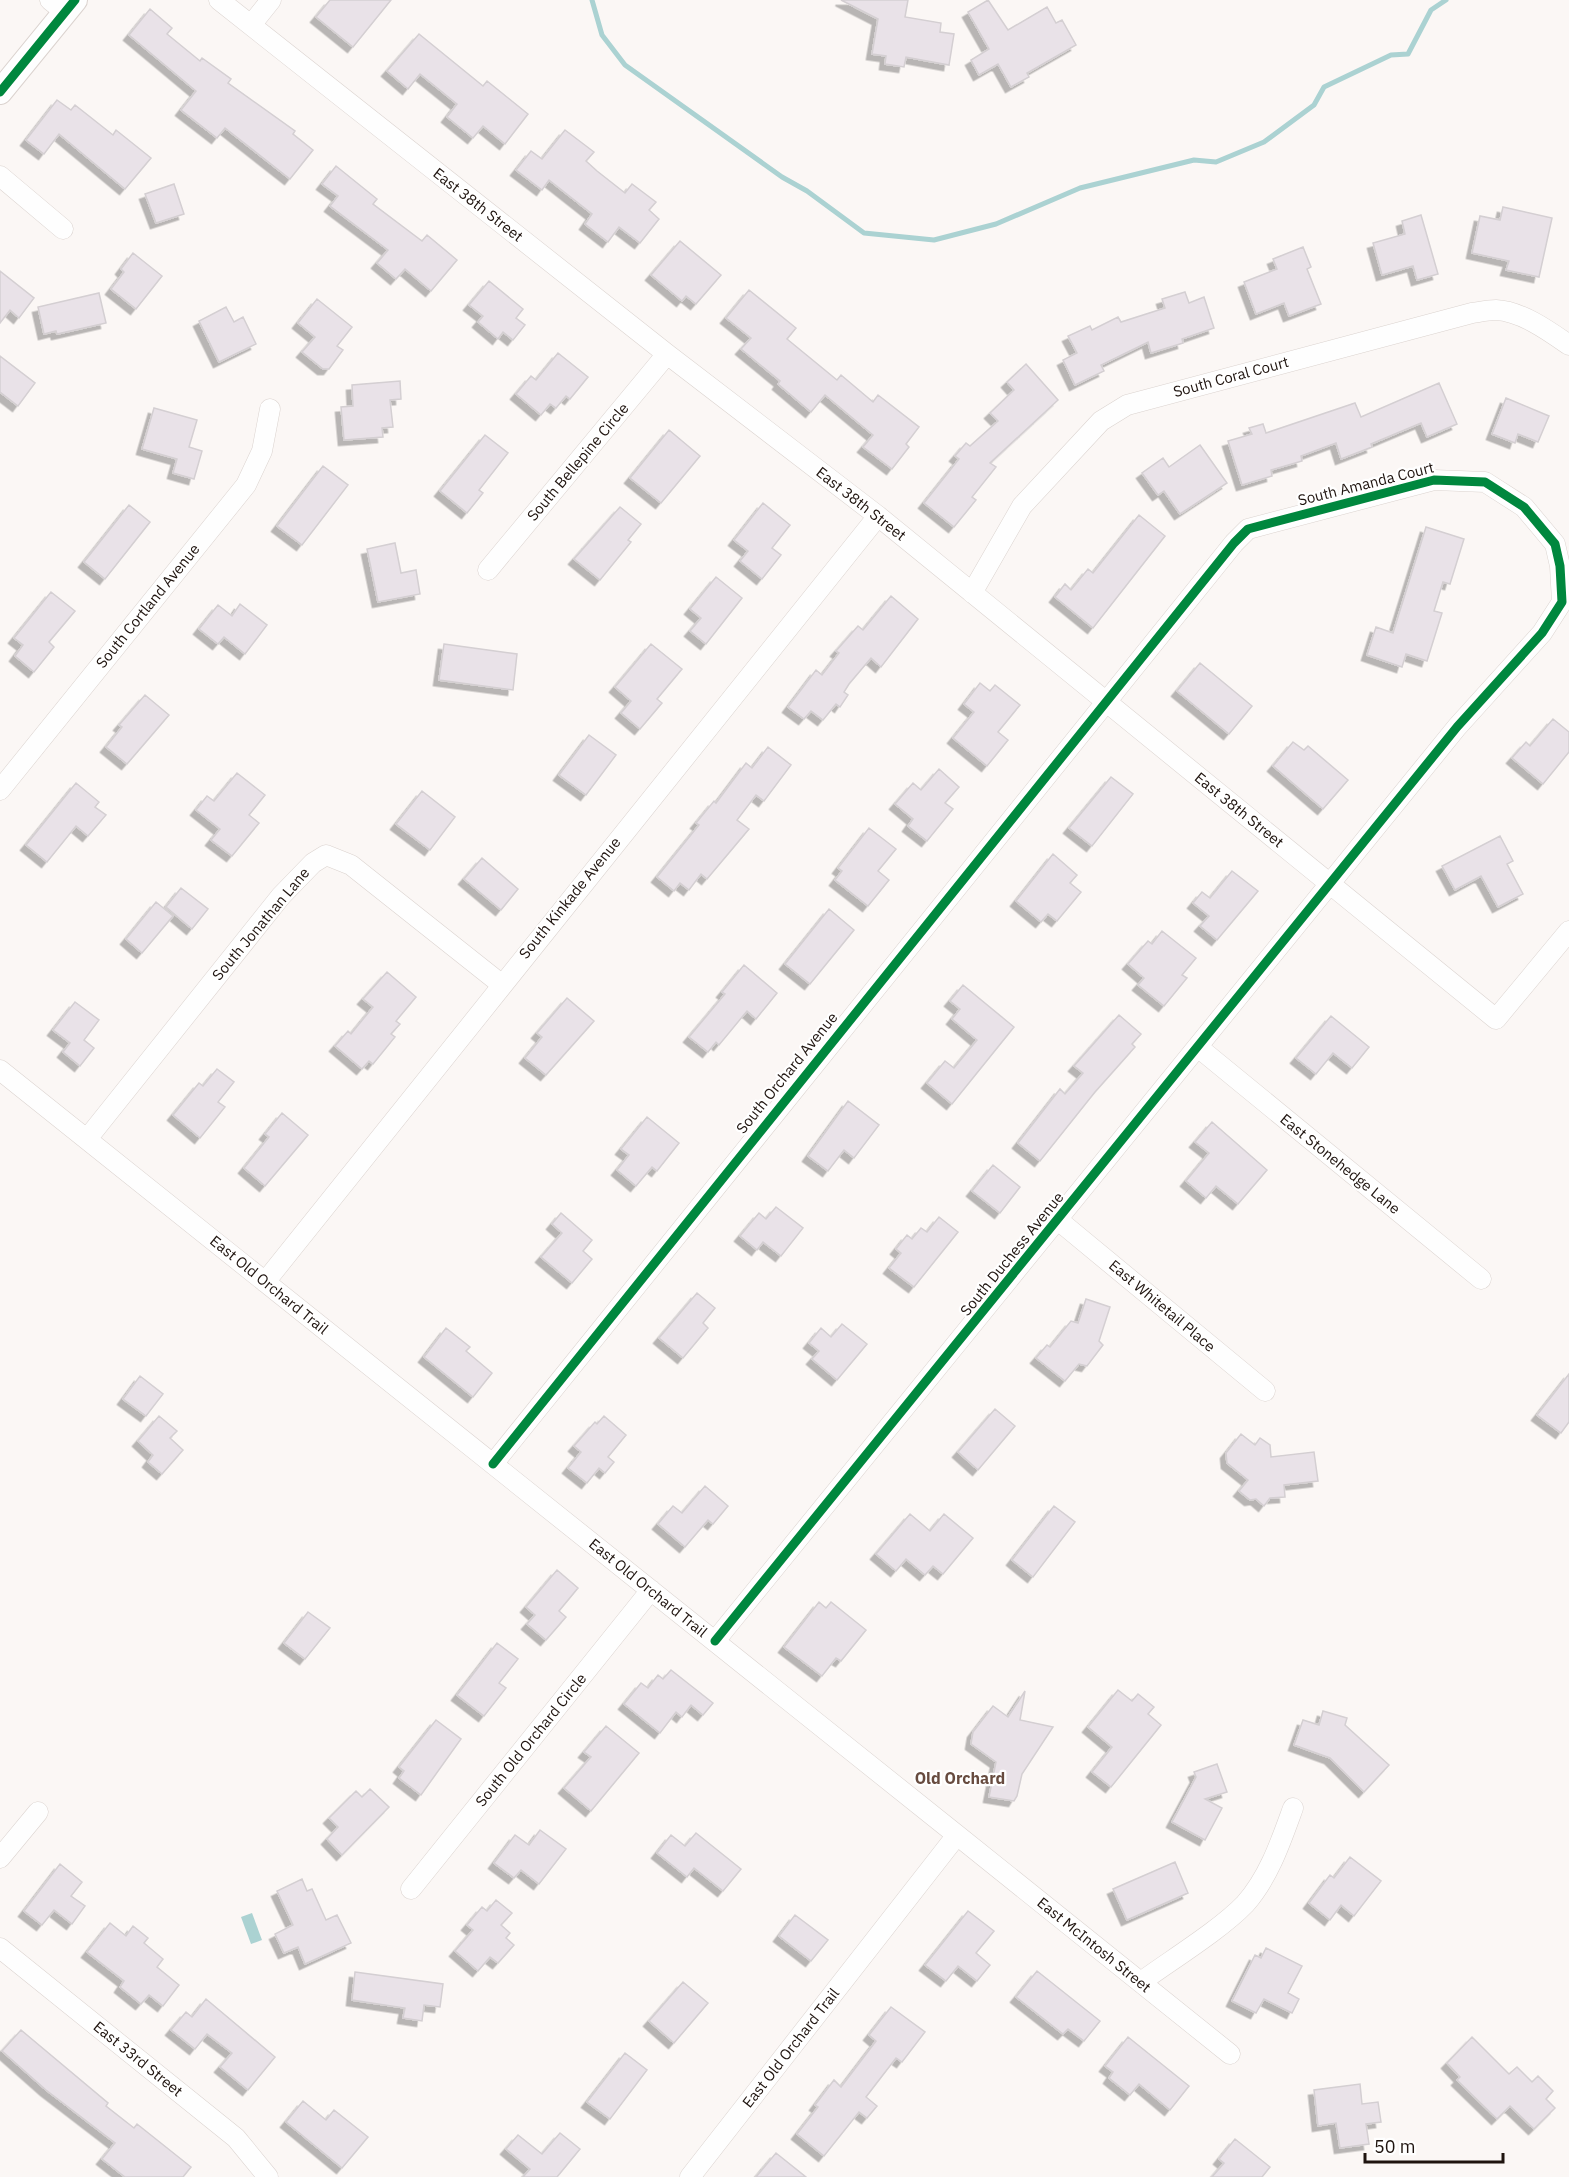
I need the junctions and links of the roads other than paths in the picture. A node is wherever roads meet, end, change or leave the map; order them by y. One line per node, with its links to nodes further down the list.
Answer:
1 (219, 0): 4 (street, East 38th Street)
2 (271, 0): 4 (street)
3 (63, 4): 5 (street)
4 (250, 25): 9 (street, East 38th Street)
5 (0, 92)
6 (0, 176): 7 (street)
7 (63, 229)
8 (1569, 345): 13 (street, South Coral Court)
9 (667, 354): 11 (street, East 38th Street); 12 (street, South Bellepine Circle)
10 (270, 409): 15 (street, South Cortland Avenue)
11 (878, 516): 13 (street, East 38th Street); 18 (street, South Kinkade Avenue)
12 (488, 570)
13 (972, 593): 14 (street, East 38th Street)
14 (1105, 700): 16 (street, East 38th Street); 16 (street, South Amanda Court); 26 (street, South Orchard Avenue)
15 (0, 790)
16 (1331, 884): 17 (street, East 38th Street); 19 (street, South Duchess Avenue)
17 (1569, 930)
18 (501, 984): 21 (street, South Jonathan Lane); 24 (street, South Kinkade Avenue)
19 (1199, 1048): 22 (street, South Duchess Avenue); 23 (street, East Stonehedge Lane)
20 (0, 1070): 21 (street, East Old Orchard Trail)
21 (87, 1139): 24 (street, East Old Orchard Trail)
22 (1058, 1220): 25 (street, East Whitetail Place); 28 (street, South Duchess Avenue)
23 (1481, 1279)
24 (265, 1282): 26 (street, East Old Orchard Trail)
25 (1265, 1391)
26 (493, 1464): 27 (street, East Old Orchard Trail)
27 (651, 1590): 28 (street, East Old Orchard Trail); 33 (street, South Old Orchard Circle)
28 (715, 1641): 31 (street, East Old Orchard Trail)
29 (1293, 1808): 35 (street)
30 (38, 1812): 32 (street)
31 (957, 1835): 35 (street, East McIntosh Street); 38 (street, East Old Orchard Trail)
32 (0, 1858)
33 (411, 1889)
34 (0, 1948): 37 (street, East 33rd Street)
35 (1141, 1982): 36 (street, East McIntosh Street)
36 (1230, 2054)
37 (268, 2177)
38 (690, 2177)

